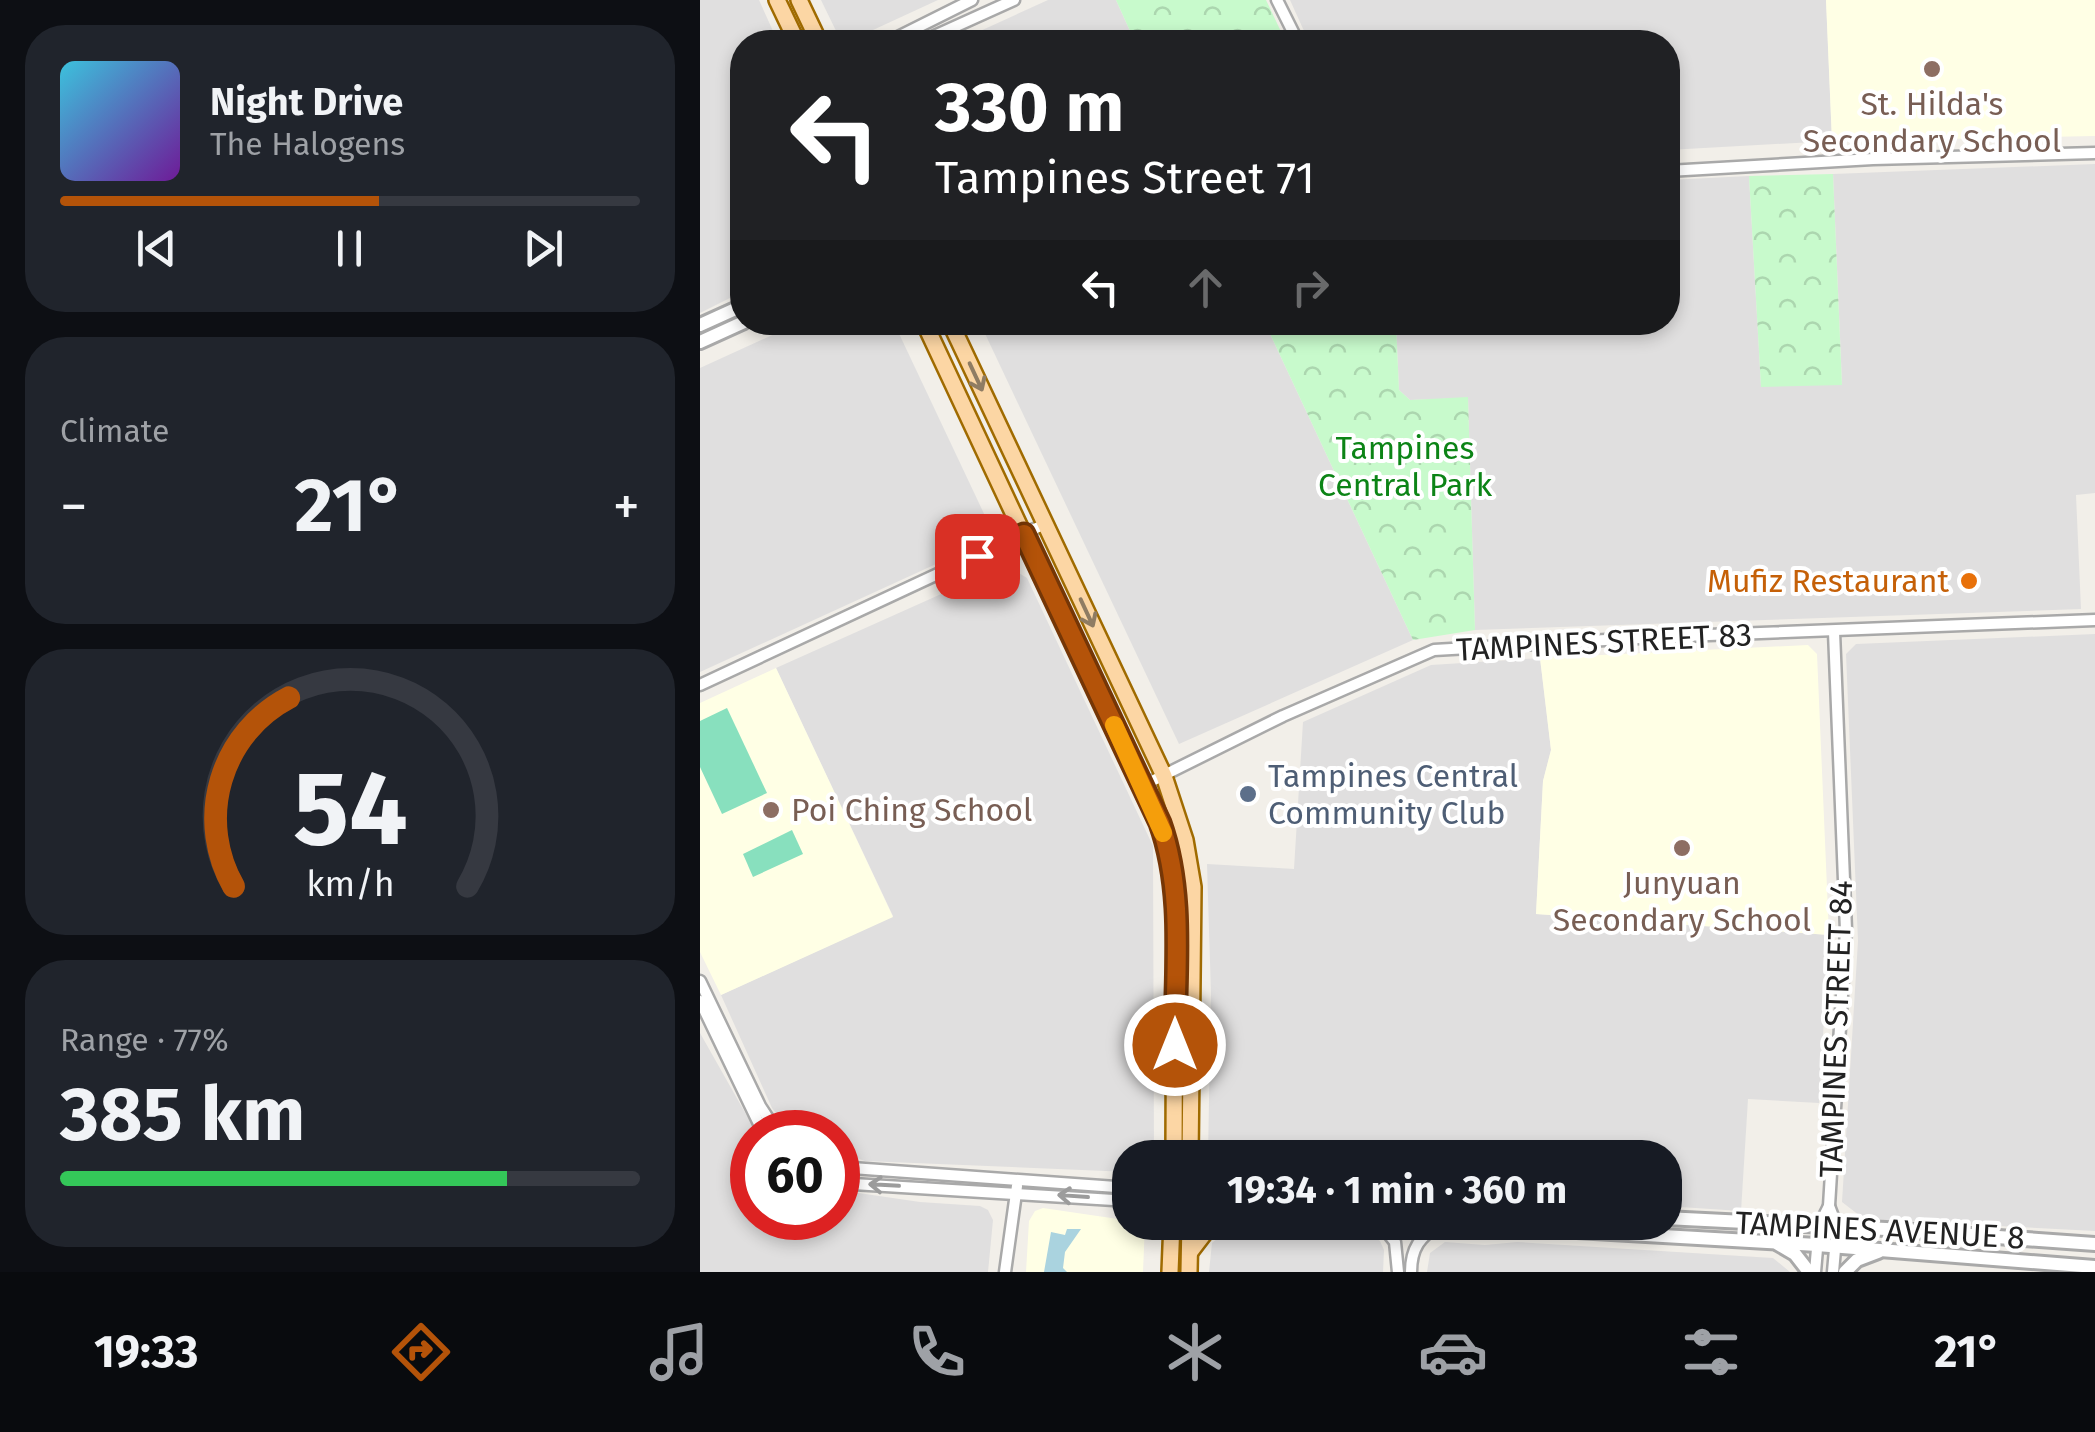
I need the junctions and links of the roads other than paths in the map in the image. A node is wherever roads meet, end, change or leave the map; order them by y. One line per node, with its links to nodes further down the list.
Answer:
1 (777, 0): 6 (main road)
2 (799, 0): 7 (main road)
3 (972, 0): 8 (street)
4 (1014, 0): 9 (street)
5 (1277, 0): 10 (street)
6 (791, 30)
7 (813, 30)
8 (912, 30)
9 (948, 30)
10 (1292, 30)
11 (2095, 152): 12 (street)
12 (1680, 170)
13 (730, 311): 14 (street)
14 (700, 325)
15 (730, 328): 18 (street)
16 (930, 335): 20 (main road)
17 (956, 335): 19 (main road, one-way to 19)
18 (700, 342)
19 (1046, 524): 20 (street); 24 (main road, one-way to 24)
20 (1024, 534): 23 (street); 25 (main road)
21 (2095, 620): 22 (street, TAMPINES STREET 83)
22 (1834, 632): 24 (street, TAMPINES STREET 83); 38 (street, TAMPINES STREET 84)
23 (700, 686)
24 (1164, 776): 25 (street, TAMPINES STREET 83); 32 (main road)
25 (1142, 786): 31 (main road)
26 (700, 981): 28 (street)
27 (700, 1000): 28 (street)
28 (709, 1021): 29 (street); 30 (street)
29 (751, 1110)
30 (762, 1110)
31 (1174, 1140)
32 (1190, 1140)
33 (860, 1168): 35 (street)
34 (860, 1184): 35 (street, one-way to 34)
35 (1017, 1186): 36 (street); 37 (street, one-way to 35); 55 (street)
36 (1112, 1188)
37 (1112, 1199)
38 (1829, 1206): 40 (street, TAMPINES STREET 84); 41 (street)
39 (1682, 1219): 40 (street, TAMPINES AVENUE 8)
40 (1818, 1226): 41 (street, TAMPINES AVENUE 8); 50 (street, TAMPINES STREET 84)
41 (1836, 1227): 49 (street, TAMPINES AVENUE 8); 51 (street)
42 (1682, 1237): 48 (street, TAMPINES AVENUE 8)
43 (1171, 1240): 56 (main road)
44 (1190, 1240): 53 (main road)
45 (1200, 1240): 53 (main road)
46 (1394, 1240): 58 (street)
47 (1419, 1240): 59 (street)
48 (1774, 1242): 50 (street, TAMPINES AVENUE 8); 60 (street)
49 (2095, 1244)
50 (1818, 1245): 51 (street, TAMPINES AVENUE 8); 60 (street, TAMPINES STREET 84)
51 (1836, 1246): 52 (street, TAMPINES AVENUE 8); 61 (street)
52 (1885, 1250): 54 (street, TAMPINES AVENUE 8); 62 (street)
53 (1190, 1252): 57 (main road)
54 (2095, 1266)
55 (1005, 1272)
56 (1170, 1272)
57 (1189, 1272)
58 (1398, 1272)
59 (1410, 1272)
60 (1812, 1272)
61 (1834, 1272)
62 (1845, 1272)

